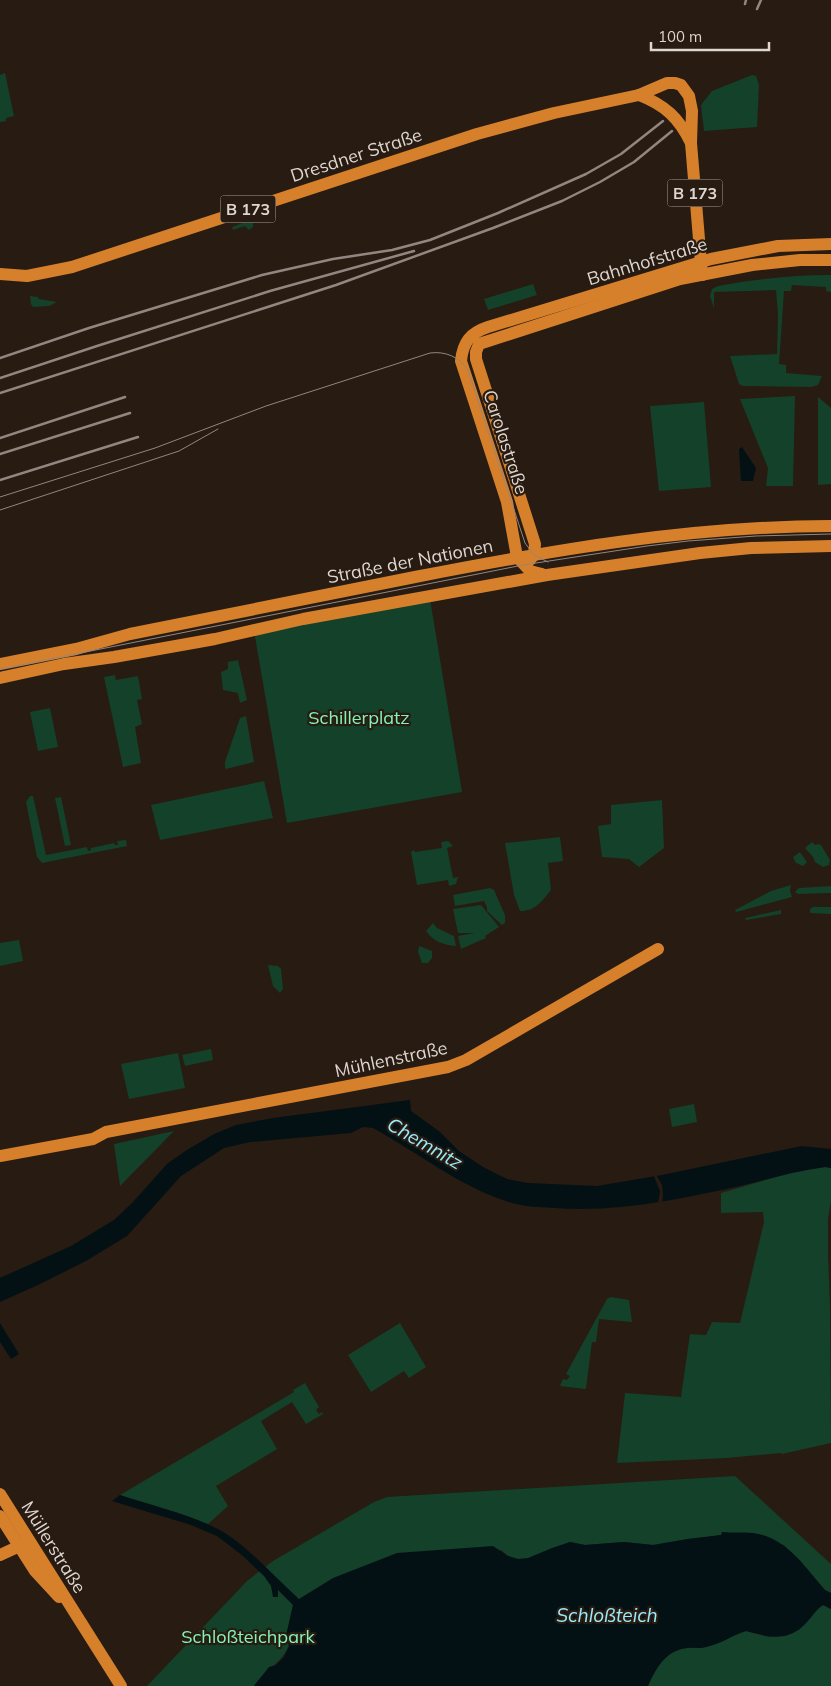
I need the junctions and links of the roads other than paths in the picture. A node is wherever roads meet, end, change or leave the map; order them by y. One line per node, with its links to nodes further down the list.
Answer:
1 (639, 95): 2 (main road, B 173); 2 (main road, Dresdner Straße / B 173); 6 (main road, Dresdner Straße / B 173)
2 (691, 143): 5 (main road, B 173)
3 (831, 244): 5 (main road, Bahnhofstraße)
4 (831, 260): 5 (main road, Bahnhofstraße)
5 (701, 268): 7 (main road, Bahnhofstraße)
6 (0, 274)
7 (478, 338): 10 (main road, Carolastraße); 11 (main road, Carolastraße)
8 (831, 526): 10 (main road, Straße der Nationen)
9 (831, 546): 12 (main road)
10 (534, 554): 11 (main road, Straße der Nationen)
11 (521, 562): 12 (main road); 13 (main road); 14 (main road, Straße der Nationen)
12 (547, 574): 13 (main road)
13 (502, 582): 15 (main road)
14 (0, 664)
15 (0, 678)
16 (658, 949): 17 (main road, Mühlenstraße)
17 (104, 1133): 18 (main road, Mühlenstraße); 19 (main road, Mühlenstraße)
18 (0, 1149)
19 (0, 1156)
20 (0, 1494): 22 (main road, Müllerstraße)
21 (0, 1516): 22 (main road, Müllerstraße)
22 (24, 1544): 23 (main road); 24 (main road, Müllerstraße)
23 (0, 1555)
24 (121, 1686)

